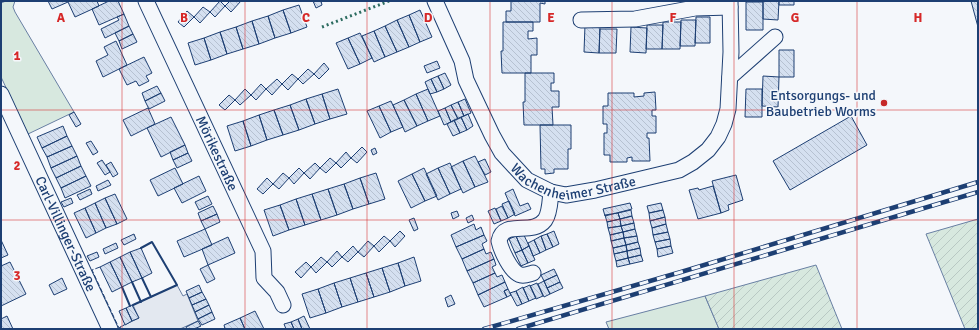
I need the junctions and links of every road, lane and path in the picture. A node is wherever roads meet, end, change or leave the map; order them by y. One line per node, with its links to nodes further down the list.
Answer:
1 (146, 1): 10 (street, Mörikestraße)
2 (435, 1): 8 (street, Wachenheimer Straße)
3 (730, 4): 4 (street, Wachenheimer Straße); 6 (street, Wachenheimer Straße)
4 (581, 20)
5 (775, 37): 6 (street)
6 (730, 77): 8 (street, Wachenheimer Straße)
7 (1, 94): 11 (street, Carl-Villinger-Straße)
8 (551, 192): 9 (street)
9 (533, 272)
10 (282, 305)
11 (110, 329)

